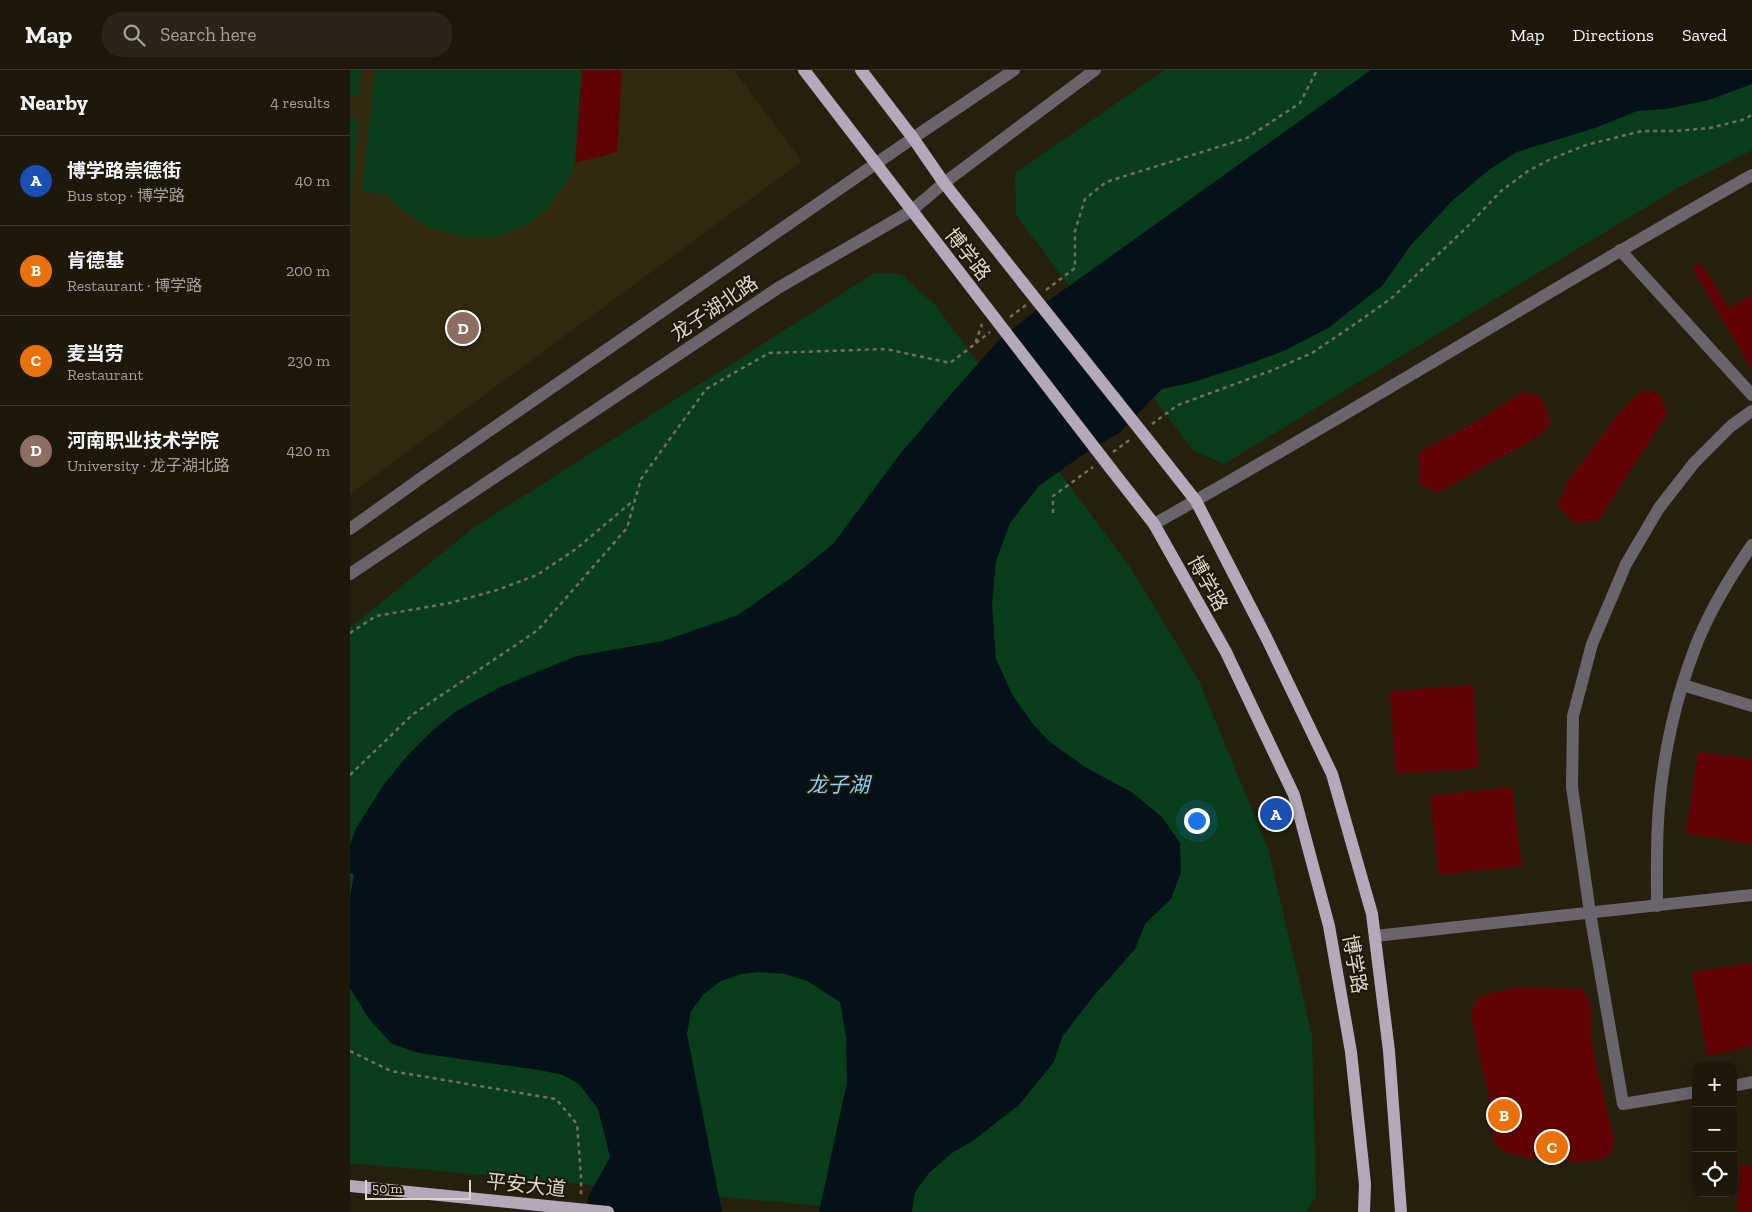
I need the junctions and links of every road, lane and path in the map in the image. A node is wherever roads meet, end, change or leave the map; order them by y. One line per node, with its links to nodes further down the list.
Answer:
1 (804, 70): 8 (main road, 博学路)
2 (861, 70): 7 (main road, 博学路)
3 (1014, 70): 7 (street, 龙子湖北路)
4 (1095, 70): 10 (street, 龙子湖北路)
5 (1317, 70): 13 (path)
6 (1752, 115): 21 (path)
7 (913, 138): 8 (street, 龙子湖北路); 10 (main road, 博学路)
8 (876, 163): 11 (main road, 博学路); 28 (street, 龙子湖北路)
9 (1752, 175): 12 (street)
10 (944, 183): 11 (street, 龙子湖北路); 25 (main road, 博学路, bridge)
11 (911, 211): 15 (main road, 博学路); 30 (street, 龙子湖北路)
12 (1620, 250): 19 (street); 25 (street)
13 (1044, 291)
14 (1029, 303): 16 (path)
15 (987, 308): 18 (path); 23 (main road, 博学路, bridge)
16 (1006, 320)
17 (990, 332): 18 (path)
18 (975, 344): 24 (path)
19 (1752, 395)
20 (1752, 411): 37 (street)
21 (1147, 428)
22 (1131, 439): 23 (path)
23 (1106, 462): 26 (path); 27 (main road, 博学路)
24 (635, 499): 31 (path); 34 (path)
25 (1196, 501): 27 (street); 38 (main road, 博学路)
26 (1053, 512)
27 (1154, 524): 46 (main road, 博学路)
28 (350, 529)
29 (1752, 545): 32 (street)
30 (350, 574)
31 (350, 633)
32 (1683, 685): 33 (street); 36 (street)
33 (1752, 706)
34 (350, 775)
35 (1752, 895): 36 (street)
36 (1657, 906): 37 (street)
37 (1590, 913): 38 (street); 42 (street)
38 (1375, 936): 47 (main road, 博学路)
39 (350, 1051): 44 (path)
40 (1752, 1082): 41 (street)
41 (1737, 1085)
42 (1692, 1093)
43 (350, 1186): 45 (main road, 平安大道, bridge)
44 (581, 1203)
45 (608, 1212)
46 (1364, 1212)
47 (1401, 1212)

